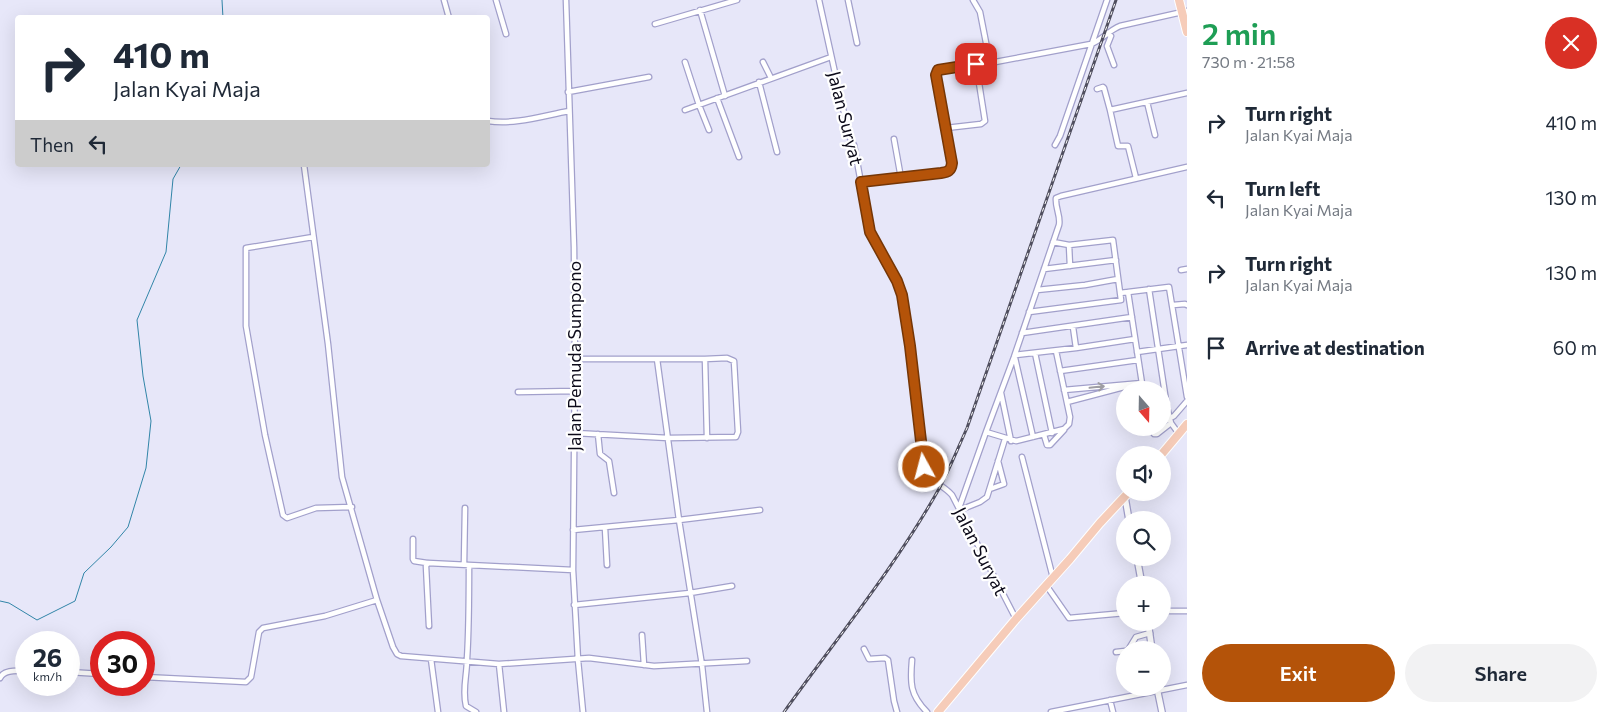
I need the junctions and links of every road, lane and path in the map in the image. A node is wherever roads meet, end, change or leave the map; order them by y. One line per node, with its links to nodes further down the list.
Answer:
1 (444, 0): 12 (street)
2 (496, 0): 16 (street)
3 (566, 0): 29 (street, Jalan Pemuda Sumpono)
4 (737, 0): 10 (street)
5 (819, 0): 19 (street, Jalan Suryat)
6 (848, 0): 17 (street)
7 (1106, 0): 18 (street)
8 (1179, 0): 11 (highway)
9 (975, 1): 22 (street)
10 (700, 10): 13 (street); 31 (street)
11 (1185, 12): 14 (highway); 15 (street)
12 (448, 15)
13 (654, 24)
14 (1187, 32)
15 (1107, 33): 18 (street); 24 (street)
16 (506, 34)
17 (857, 43)
18 (1091, 44): 22 (street); 43 (street)
19 (831, 57): 26 (street); 50 (street, Jalan Suryat)
20 (685, 62): 34 (street)
21 (764, 62): 26 (street)
22 (990, 63): 23 (street)
23 (976, 64): 39 (street); 39 (street)
24 (1114, 65)
25 (649, 77): 29 (street)
26 (770, 78): 27 (street)
27 (759, 82): 31 (street); 44 (street)
28 (1097, 89): 37 (street)
29 (568, 92): 35 (street, Jalan Pemuda Sumpono)
30 (1187, 93): 33 (street)
31 (725, 96): 32 (street)
32 (717, 98): 34 (street); 45 (street)
33 (1147, 102): 37 (street); 41 (street)
34 (699, 105): 36 (street); 40 (street)
35 (568, 110): 38 (street); 81 (street, Jalan Pemuda Sumpono)
36 (685, 110)
37 (1110, 110): 49 (street)
38 (490, 121)
39 (946, 128): 48 (street)
40 (709, 130)
41 (1156, 134)
42 (894, 139): 48 (street)
43 (1055, 145)
44 (778, 152)
45 (739, 157)
46 (304, 167): 51 (street)
47 (1187, 167): 49 (street)
48 (901, 178): 50 (street)
49 (1136, 178): 52 (street)
50 (861, 182): 118 (street, Jalan Suryat)
51 (313, 237): 116 (street); 116 (street)
52 (1053, 242): 53 (street); 56 (street)
53 (1068, 246): 54 (street); 55 (street)
54 (1116, 260): 55 (street); 59 (street)
55 (1070, 266): 56 (street)
56 (1044, 269): 61 (street)
57 (1187, 269): 58 (street)
58 (1181, 270)
59 (1118, 279): 61 (street); 63 (street)
60 (1149, 289): 62 (street); 66 (street); 76 (street)
61 (1037, 290): 68 (street)
62 (1128, 292): 63 (street); 64 (street)
63 (1120, 293): 65 (street)
64 (1129, 299): 65 (street); 69 (street)
65 (1121, 300): 68 (street)
66 (1173, 305): 67 (street); 74 (street)
67 (1187, 305)
68 (1029, 312): 71 (street)
69 (1132, 317): 70 (street); 72 (street)
70 (1073, 327): 71 (street); 75 (street)
71 (1022, 333): 80 (street)
72 (1135, 339): 75 (street); 78 (street)
73 (1187, 345): 74 (street)
74 (1179, 346): 76 (street); 94 (street)
75 (1076, 348): 77 (street)
76 (1158, 349): 78 (street); 87 (street)
77 (1056, 351): 79 (street); 85 (street)
78 (1138, 352): 84 (street)
79 (1035, 353): 80 (street); 102 (street)
80 (1015, 356): 92 (street); 108 (street)
81 (575, 359): 82 (street); 91 (street, Jalan Pemuda Sumpono)
82 (658, 359): 83 (street); 106 (street)
83 (705, 359): 107 (street); 107 (street)
84 (1138, 360): 85 (street); 86 (street)
85 (1060, 371): 90 (street)
86 (1142, 381)
87 (1164, 381)
88 (1116, 385): 90 (street, one-way to 88)
89 (1116, 389): 96 (street)
90 (1064, 390): 96 (street)
91 (575, 391): 93 (street); 101 (street, Jalan Pemuda Sumpono)
92 (1001, 391): 100 (street); 109 (street)
93 (518, 392)
94 (1187, 397)
95 (1187, 401): 97 (street)
96 (1066, 402): 99 (street)
97 (1171, 422): 103 (street)
98 (1187, 424): 103 (highway)
99 (1064, 429): 102 (street); 105 (street)
100 (986, 432): 109 (street); 118 (street)
101 (575, 433): 104 (street); 122 (street, Jalan Pemuda Sumpono)
102 (1052, 433): 105 (street)
103 (1179, 433): 110 (highway)
104 (598, 434): 106 (street); 114 (street)
105 (1044, 435): 108 (street)
106 (668, 438): 107 (street); 120 (street)
107 (707, 438)
108 (1033, 438): 109 (street)
109 (1008, 440): 112 (street)
110 (1168, 446)
111 (1022, 457): 128 (street)
112 (998, 461): 113 (street); 113 (street)
113 (990, 490): 118 (street)
114 (614, 493)
115 (1121, 501): 128 (highway)
116 (352, 507): 132 (street)
117 (465, 508): 125 (street)
118 (960, 509): 137 (street, Jalan Suryat)
119 (760, 510): 120 (street)
120 (679, 520): 121 (street); 131 (street)
121 (605, 528): 122 (street); 126 (street)
122 (573, 530): 127 (street, Jalan Pemuda Sumpono)
123 (413, 539): 124 (street)
124 (427, 563): 125 (street); 138 (street)
125 (467, 564): 127 (street); 148 (street)
126 (607, 566)
127 (573, 570): 133 (street, Jalan Pemuda Sumpono)
128 (1053, 578): 129 (highway)
129 (1046, 585): 136 (street); 137 (highway)
130 (732, 586): 131 (street)
131 (690, 593): 133 (street); 151 (street)
132 (377, 600): 144 (street); 154 (street)
133 (574, 605): 145 (street, Jalan Pemuda Sumpono)
134 (1171, 611): 135 (street)
135 (1187, 611)
136 (1116, 614)
137 (1016, 619): 168 (highway)
138 (429, 626)
139 (1150, 633): 141 (street); 142 (street)
140 (642, 635): 150 (street)
141 (1133, 641)
142 (1151, 641)
143 (864, 649): 166 (street)
144 (431, 659): 148 (street); 161 (street)
145 (578, 660): 149 (street); 150 (street); 164 (street, Jalan Pemuda Sumpono)
146 (912, 660): 167 (street)
147 (747, 661): 151 (street)
148 (467, 662): 149 (street); 162 (street)
149 (499, 664): 163 (street)
150 (644, 665): 151 (street)
151 (702, 665): 165 (street)
152 (15, 672): 153 (street)
153 (0, 678)
154 (155, 678)
155 (1187, 685): 156 (street)
156 (1171, 687)
157 (1127, 696): 159 (street)
158 (1159, 696): 172 (street)
159 (1110, 700): 160 (street); 171 (street)
160 (1085, 705): 169 (street); 170 (street)
161 (438, 712)
162 (476, 712)
163 (504, 712)
164 (583, 712)
165 (707, 712)
166 (897, 712)
167 (927, 712)
168 (938, 712)
169 (1051, 712)
170 (1088, 712)
171 (1113, 712)
172 (1162, 712)

